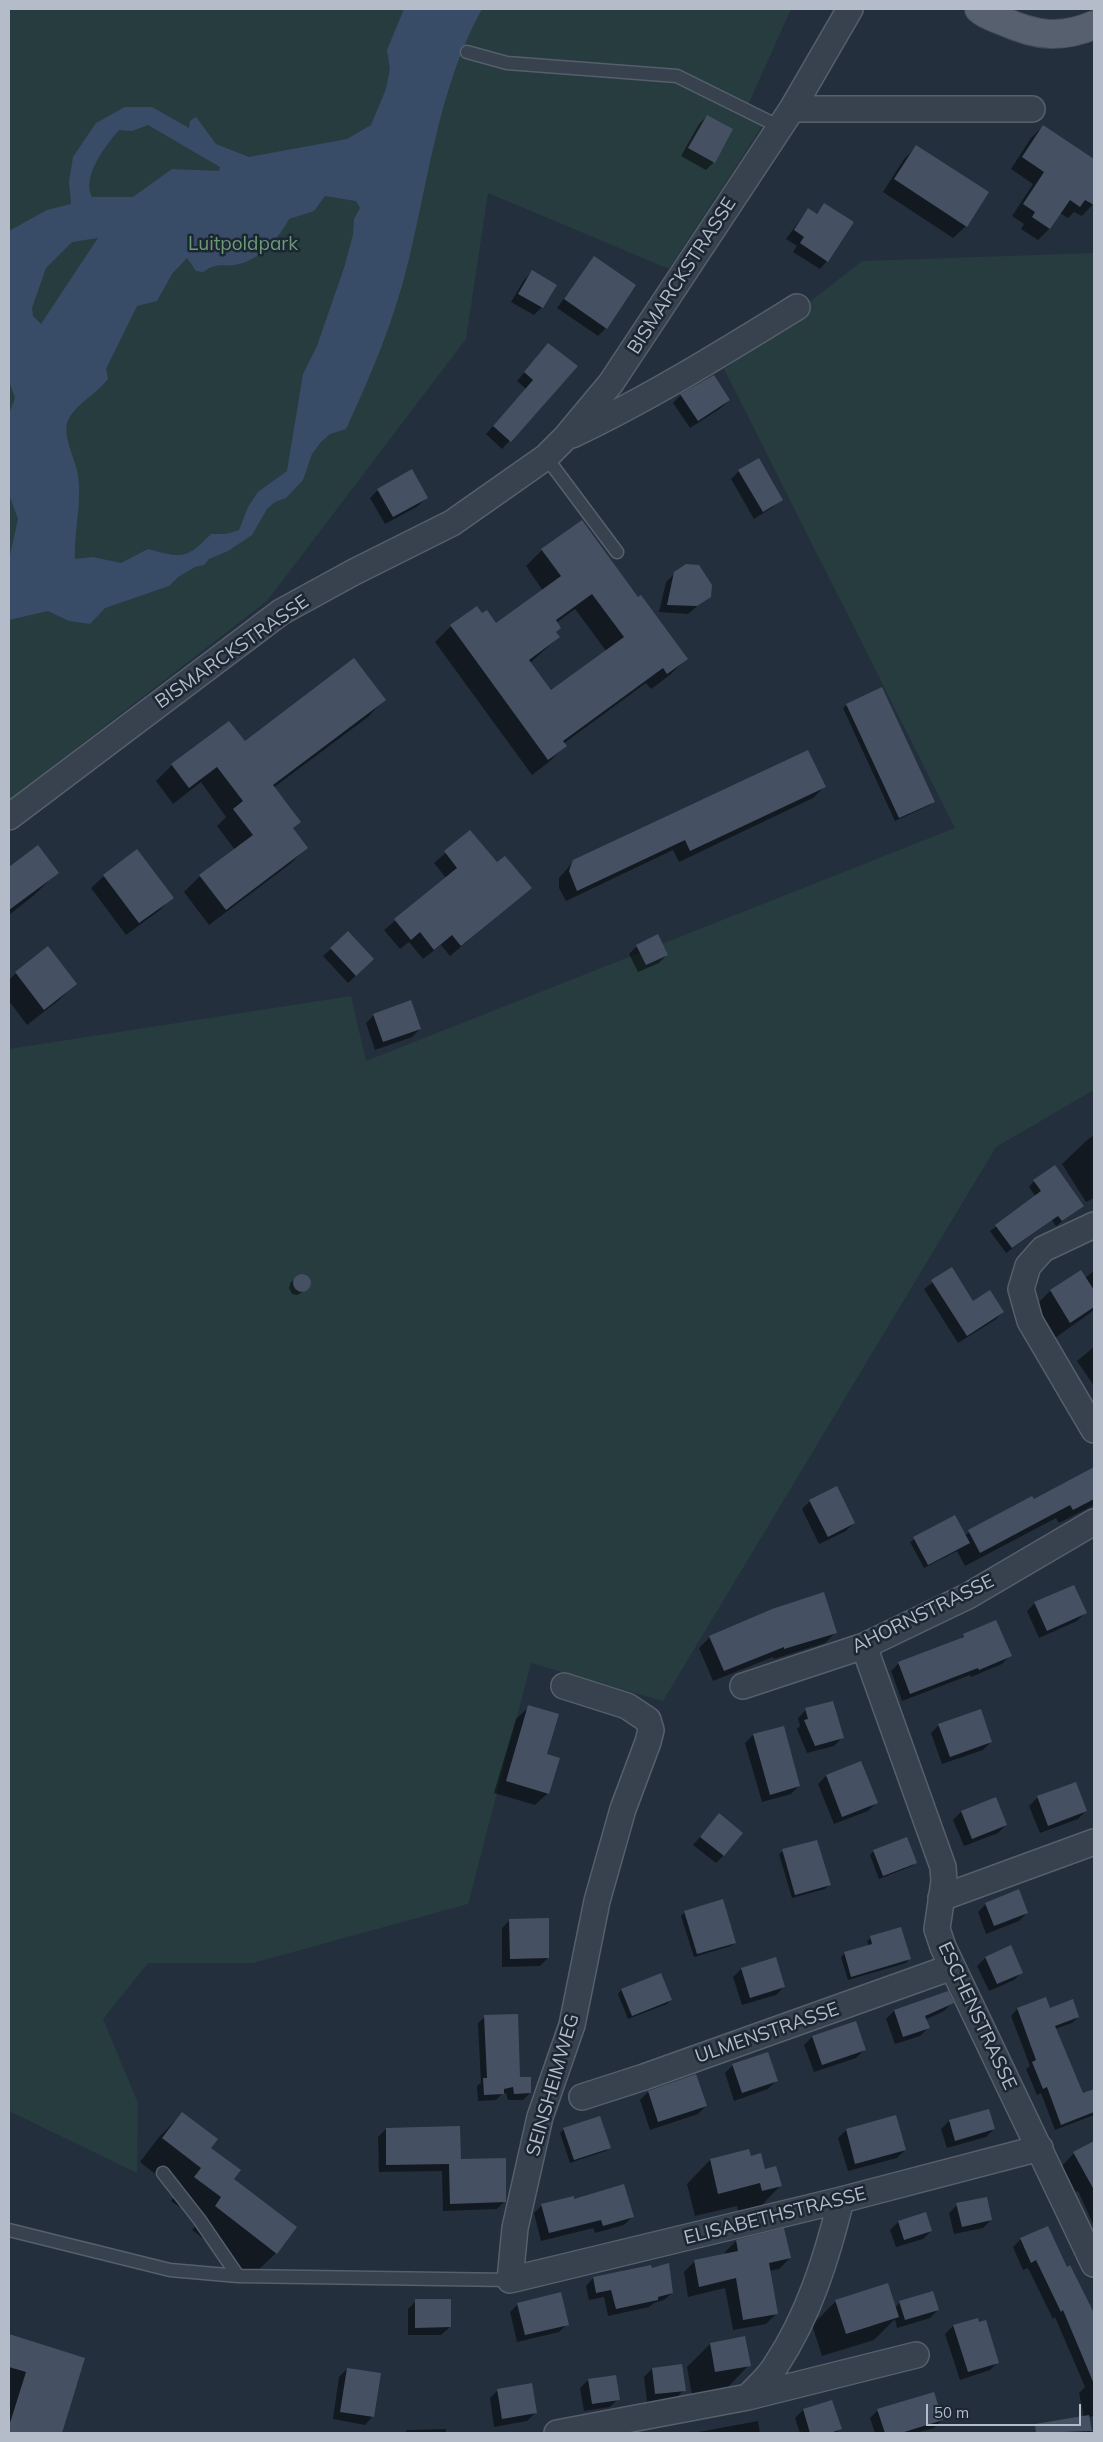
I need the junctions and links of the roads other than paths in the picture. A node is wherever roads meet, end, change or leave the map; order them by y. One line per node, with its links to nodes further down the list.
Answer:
1 (850, 9): 6 (street, BISMARCKSTRASSE)
2 (979, 9): 3 (main road)
3 (1094, 25)
4 (467, 52): 6 (lane)
5 (1032, 109): 6 (street)
6 (786, 118): 8 (street, BISMARCKSTRASSE)
7 (797, 307): 8 (street, BISMARCKSTRASSE)
8 (565, 438): 9 (street, BISMARCKSTRASSE)
9 (546, 457): 10 (lane); 11 (street, BISMARCKSTRASSE)
10 (617, 552)
11 (9, 817)
12 (1094, 1225): 13 (street)
13 (1094, 1430)
14 (1094, 1522): 15 (street, AHORNSTRASSE)
15 (864, 1646): 17 (street, AHORNSTRASSE); 19 (street, ESCHENSTRASSE)
16 (564, 1686): 28 (street, SEINSHEIMWEG)
17 (743, 1686)
18 (1094, 1842): 19 (street)
19 (941, 1898): 20 (street, ESCHENSTRASSE)
20 (952, 1967): 21 (street, ULMENSTRASSE); 22 (street, ESCHENSTRASSE)
21 (582, 2097)
22 (1040, 2148): 24 (street, ELISABETHSTRASSE); 26 (street, ESCHENSTRASSE)
23 (163, 2173): 27 (lane)
24 (841, 2200): 28 (street, ELISABETHSTRASSE); 30 (street)
25 (9, 2230): 27 (lane)
26 (1094, 2264)
27 (238, 2276): 28 (lane)
28 (510, 2280)
29 (916, 2355): 30 (street)
30 (748, 2397): 31 (street)
31 (557, 2433)

